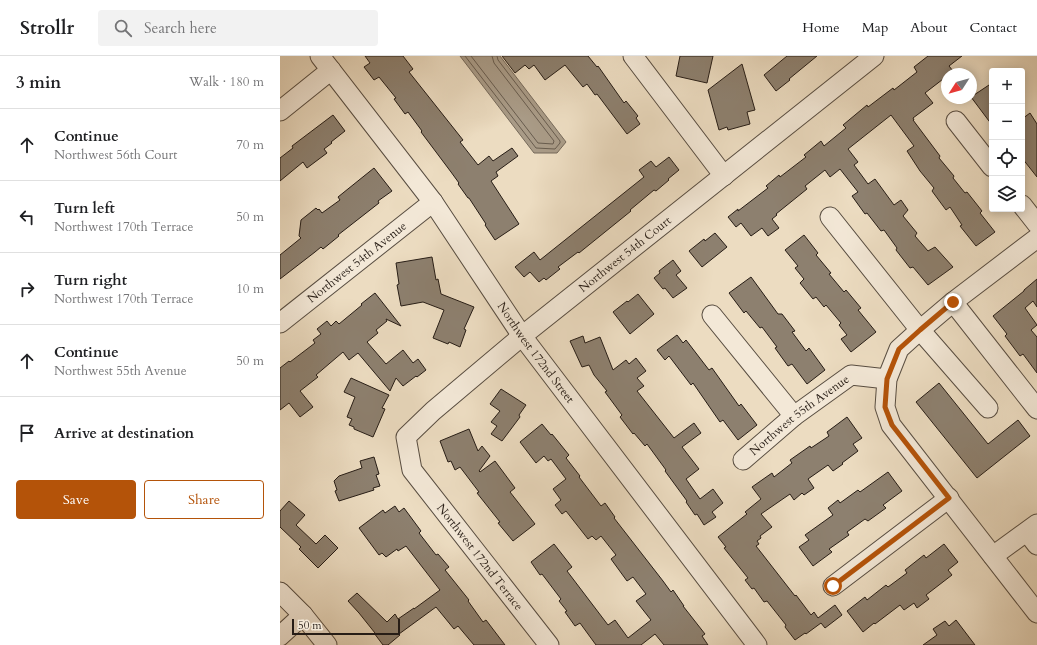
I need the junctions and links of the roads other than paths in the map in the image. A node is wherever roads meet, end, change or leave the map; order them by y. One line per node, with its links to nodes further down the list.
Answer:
1 (633, 56): 7 (street)
2 (874, 56): 7 (street, Northwest 54th Court)
3 (325, 63): 4 (street); 8 (street, Northwest 172nd Street)
4 (280, 111)
5 (956, 121): 6 (street)
6 (989, 163)
7 (724, 176): 17 (street, Northwest 54th Court)
8 (433, 202): 15 (street, Northwest 54th Avenue); 17 (street, Northwest 172nd Street)
9 (1025, 209): 11 (street)
10 (830, 217): 16 (street)
11 (1037, 224)
12 (1037, 238): 13 (street)
13 (953, 302): 16 (street); 20 (street)
14 (712, 315): 21 (street)
15 (280, 323)
16 (920, 330): 18 (street); 19 (street)
17 (522, 336): 23 (street, Northwest 54th Court); 34 (street, Northwest 172nd Street)
18 (887, 379): 21 (street, Northwest 55th Avenue); 24 (street)
19 (988, 408)
20 (1037, 408)
21 (794, 416): 22 (street, Northwest 55th Avenue)
22 (742, 460)
23 (412, 470): 33 (street, Northwest 172nd Terrace)
24 (949, 498): 26 (street); 27 (street)
25 (1034, 534): 26 (street)
26 (994, 556): 29 (street)
27 (833, 586)
28 (280, 592): 30 (street)
29 (1037, 613)
30 (303, 615): 31 (street); 32 (street)
31 (280, 636)
32 (327, 645)
33 (549, 645)
34 (757, 645)

